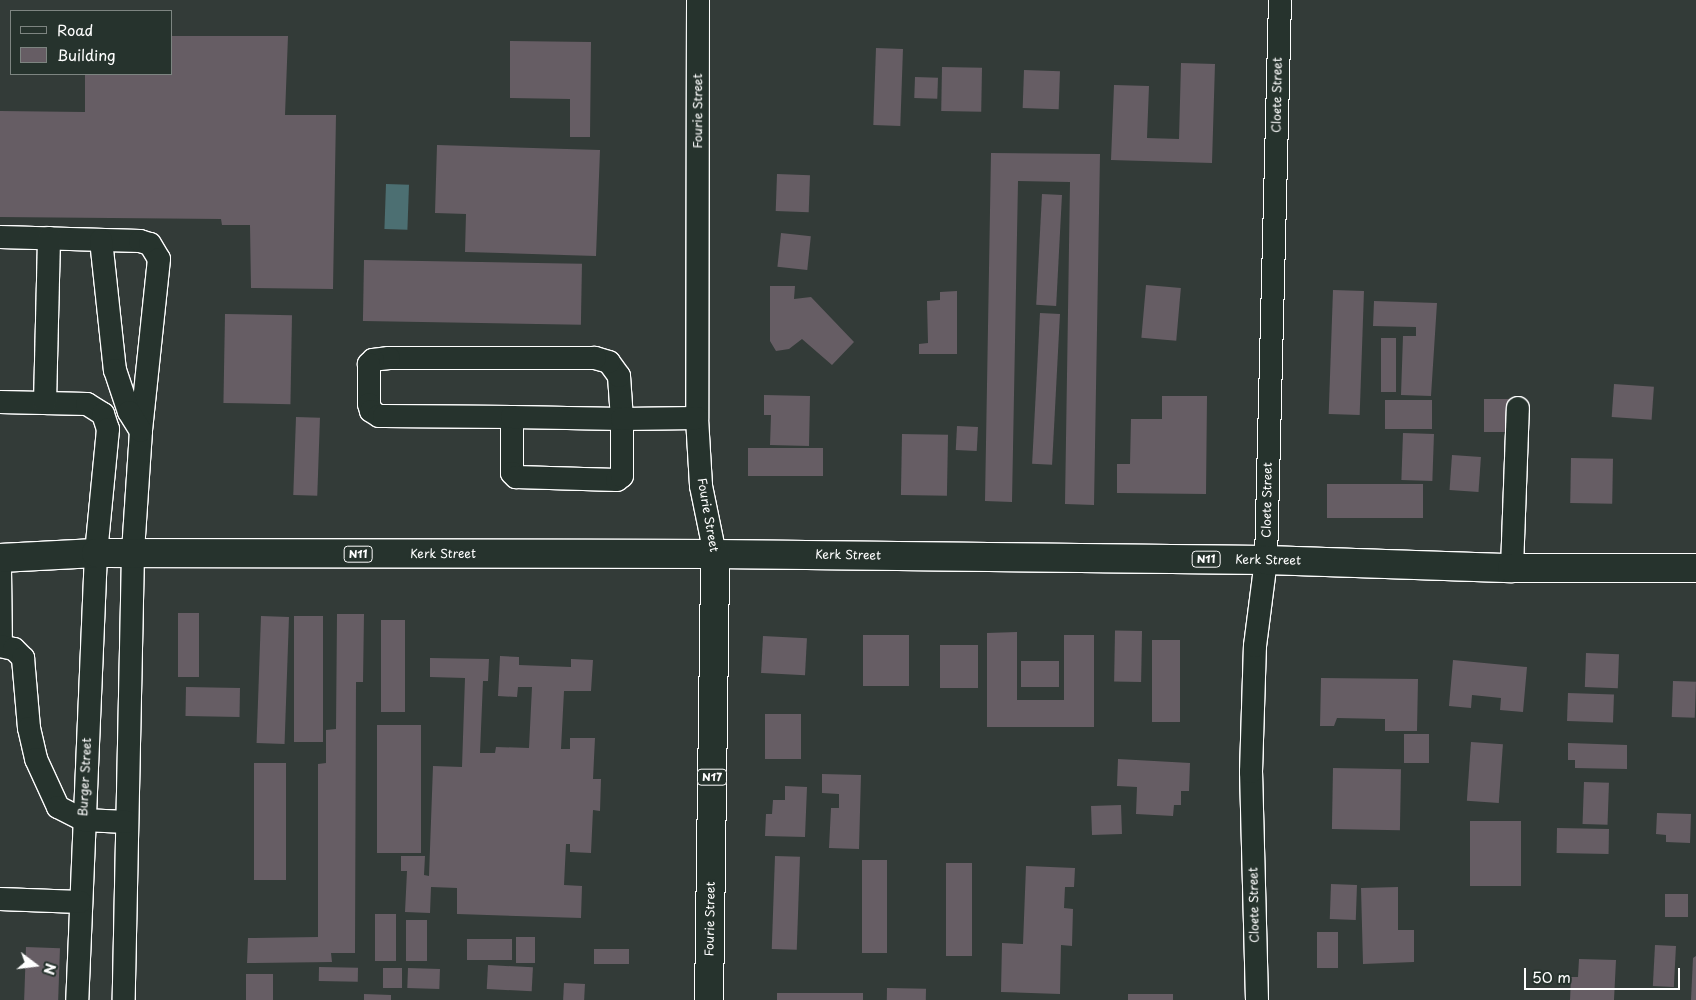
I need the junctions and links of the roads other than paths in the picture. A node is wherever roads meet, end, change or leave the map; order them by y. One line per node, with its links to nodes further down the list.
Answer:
1 (698, 0): 10 (street, Fourie Street)
2 (1280, 0): 17 (street, Cloete Street)
3 (0, 237): 4 (street)
4 (49, 238): 5 (street); 7 (street)
5 (100, 240): 12 (street); 12 (street)
6 (0, 402): 7 (street)
7 (45, 402): 13 (street, Burger Street)
8 (1518, 408): 18 (street)
9 (512, 418): 11 (street); 11 (street); 11 (street)
10 (697, 418): 11 (street); 15 (street, Fourie Street)
11 (622, 419)
12 (141, 431): 14 (street)
13 (96, 553): 14 (highway, Kerk Street / N11); 16 (highway, Kerk Street / N11); 22 (street, Burger Street)
14 (133, 554): 15 (highway, Kerk Street / N11); 23 (street)
15 (715, 554): 17 (highway, Kerk Street / N11); 28 (highway, Fourie Street / N17)
16 (0, 558)
17 (1266, 560): 18 (highway, Kerk Street / N11); 29 (street, Cloete Street)
18 (1512, 568): 19 (highway, Kerk Street / N11)
19 (1696, 568)
20 (0, 569): 21 (street)
21 (0, 646): 22 (street)
22 (83, 820): 23 (street); 25 (street, Burger Street)
23 (127, 822): 27 (street)
24 (0, 899): 25 (street)
25 (80, 902): 26 (street, Burger Street)
26 (77, 1000)
27 (124, 1000)
28 (709, 1000)
29 (1257, 1000)

